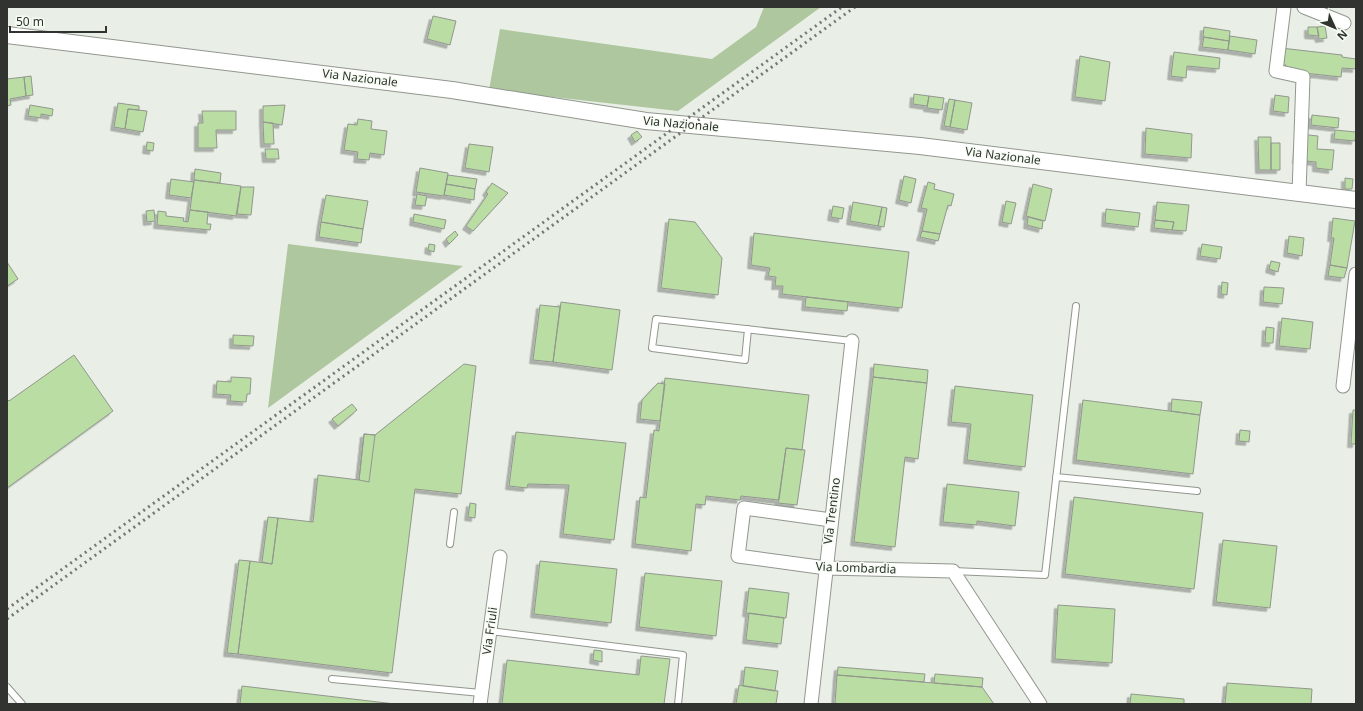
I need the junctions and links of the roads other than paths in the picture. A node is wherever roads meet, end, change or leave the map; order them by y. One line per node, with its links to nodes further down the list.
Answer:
1 (1284, 7): 5 (street)
2 (1304, 7): 3 (street)
3 (1344, 23)
4 (7, 35): 5 (street, Via Nazionale)
5 (1299, 193): 6 (street, Via Nazionale)
6 (1356, 200)
7 (1356, 274): 11 (street)
8 (1076, 306): 12 (lane)
9 (748, 329): 9 (lane); 10 (lane)
10 (852, 341): 15 (street, Via Trentino)
11 (1343, 386)
12 (1056, 477): 13 (lane); 19 (lane)
13 (1198, 491)
14 (454, 512): 16 (lane)
15 (831, 520): 18 (street, Via Trentino); 18 (street, Via Lombardia)
16 (450, 544)
17 (500, 557): 20 (street, Via Friuli)
18 (826, 568): 19 (street, Via Lombardia); 26 (street, Via Trentino)
19 (953, 571): 27 (street)
20 (490, 631): 23 (street, Via Friuli); 25 (lane)
21 (332, 679): 23 (lane)
22 (7, 687): 24 (lane)
23 (480, 699)
24 (22, 704)
25 (678, 704)
26 (811, 704)
27 (1040, 704)

